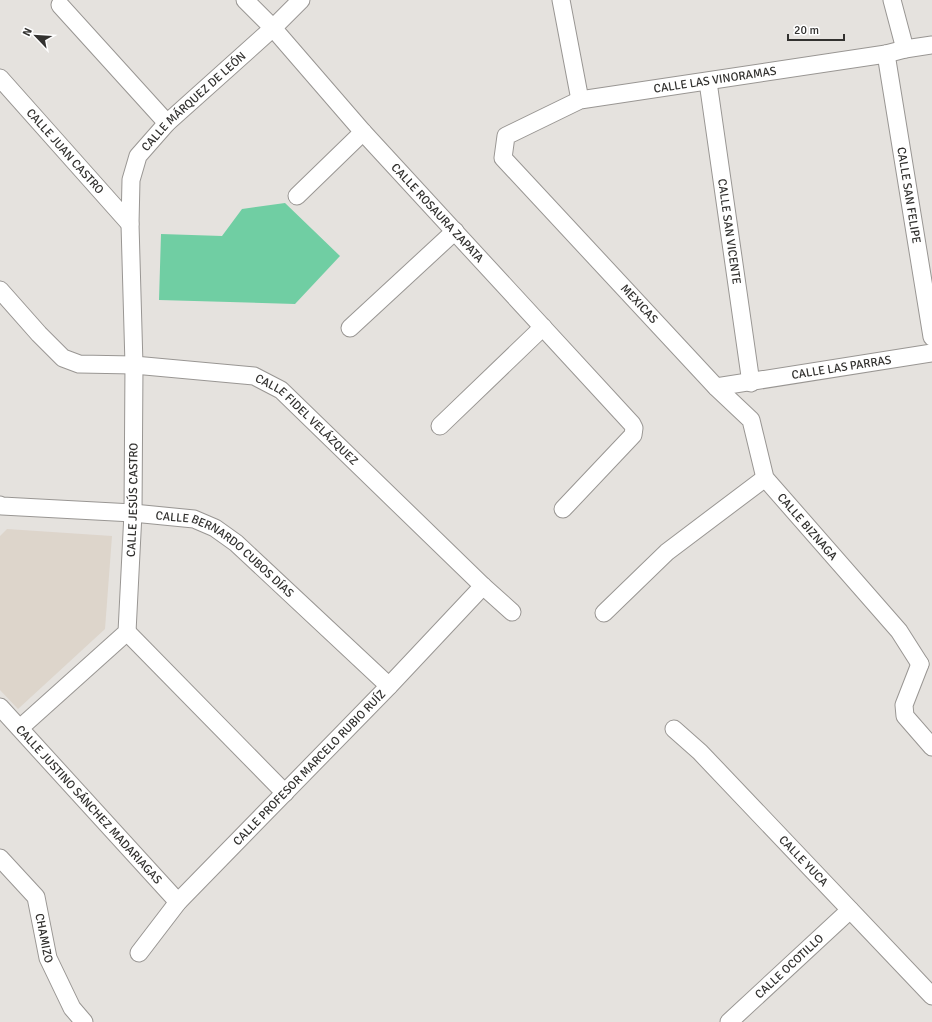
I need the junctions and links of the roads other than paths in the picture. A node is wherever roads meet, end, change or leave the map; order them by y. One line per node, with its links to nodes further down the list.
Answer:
1 (245, 0): 6 (street, CALLE ROSAURA ZAPATA)
2 (301, 0): 6 (street, CALLE MÁRQUEZ DE LEÓN)
3 (561, 0): 12 (street)
4 (892, 0): 8 (street)
5 (60, 5): 13 (street)
6 (273, 28): 13 (street, CALLE MÁRQUEZ DE LEÓN); 14 (street, CALLE ROSAURA ZAPATA)
7 (932, 45): 8 (street, CALLE LAS VINORAMAS)
8 (905, 49): 9 (street, CALLE LAS VINORAMAS)
9 (886, 54): 11 (street, CALLE LAS VINORAMAS); 22 (street, CALLE SAN FELIPE)
10 (0, 78): 17 (street, CALLE JUAN CASTRO)
11 (708, 82): 12 (street, CALLE LAS VINORAMAS); 25 (street, CALLE SAN VICENTE)
12 (580, 100): 15 (street, CALLE LAS VINORAMAS)
13 (167, 123): 17 (street, CALLE MÁRQUEZ DE LEÓN)
14 (363, 132): 16 (street); 18 (street, CALLE ROSAURA ZAPATA)
15 (506, 136): 26 (street, MEXICAS)
16 (297, 196)
17 (130, 224): 24 (street, CALLE JESÚS CASTRO)
18 (454, 231): 20 (street, CALLE ROSAURA ZAPATA); 21 (street)
19 (0, 290): 24 (street, CALLE FIDEL VELÁZQUEZ)
20 (543, 327): 27 (street); 30 (street, CALLE ROSAURA ZAPATA)
21 (350, 328)
22 (932, 337)
23 (932, 353): 25 (street, CALLE LAS PARRAS)
24 (134, 366): 31 (street, CALLE JESÚS CASTRO); 32 (street, CALLE FIDEL VELÁZQUEZ)
25 (751, 382): 26 (street, CALLE LAS PARRAS)
26 (716, 387): 28 (street, MEXICAS)
27 (440, 426)
28 (765, 478): 34 (street); 36 (street, CALLE BIZNAGA)
29 (1, 506): 31 (street, CALLE BERNARDO CUBOS DÍAS)
30 (563, 509)
31 (133, 513): 35 (street, CALLE JESÚS CASTRO); 37 (street, CALLE BERNARDO CUBOS DÍAS)
32 (483, 586): 33 (street, CALLE FIDEL VELÁZQUEZ); 37 (street, CALLE PROFESOR MARCELO RUBIO RUÍZ)
33 (512, 612)
34 (604, 613)
35 (127, 632): 39 (street); 42 (street)
36 (926, 663): 41 (street, CALLE BIZNAGA)
37 (389, 686): 42 (street, CALLE PROFESOR MARCELO RUBIO RUÍZ)
38 (0, 707): 39 (street, CALLE JUSTINO SÁNCHEZ MADARIAGAS)
39 (20, 728): 44 (street, CALLE JUSTINO SÁNCHEZ MADARIAGAS)
40 (674, 728): 45 (street, CALLE YUCA)
41 (932, 747)
42 (285, 793): 44 (street, CALLE PROFESOR MARCELO RUBIO RUÍZ)
43 (0, 858): 48 (street, CHAMIZO)
44 (178, 902): 46 (street, CALLE PROFESOR MARCELO RUBIO RUÍZ)
45 (850, 910): 47 (street, CALLE YUCA); 49 (street, CALLE OCOTILLO)
46 (139, 953)
47 (932, 996)
48 (84, 1022)
49 (729, 1022)

